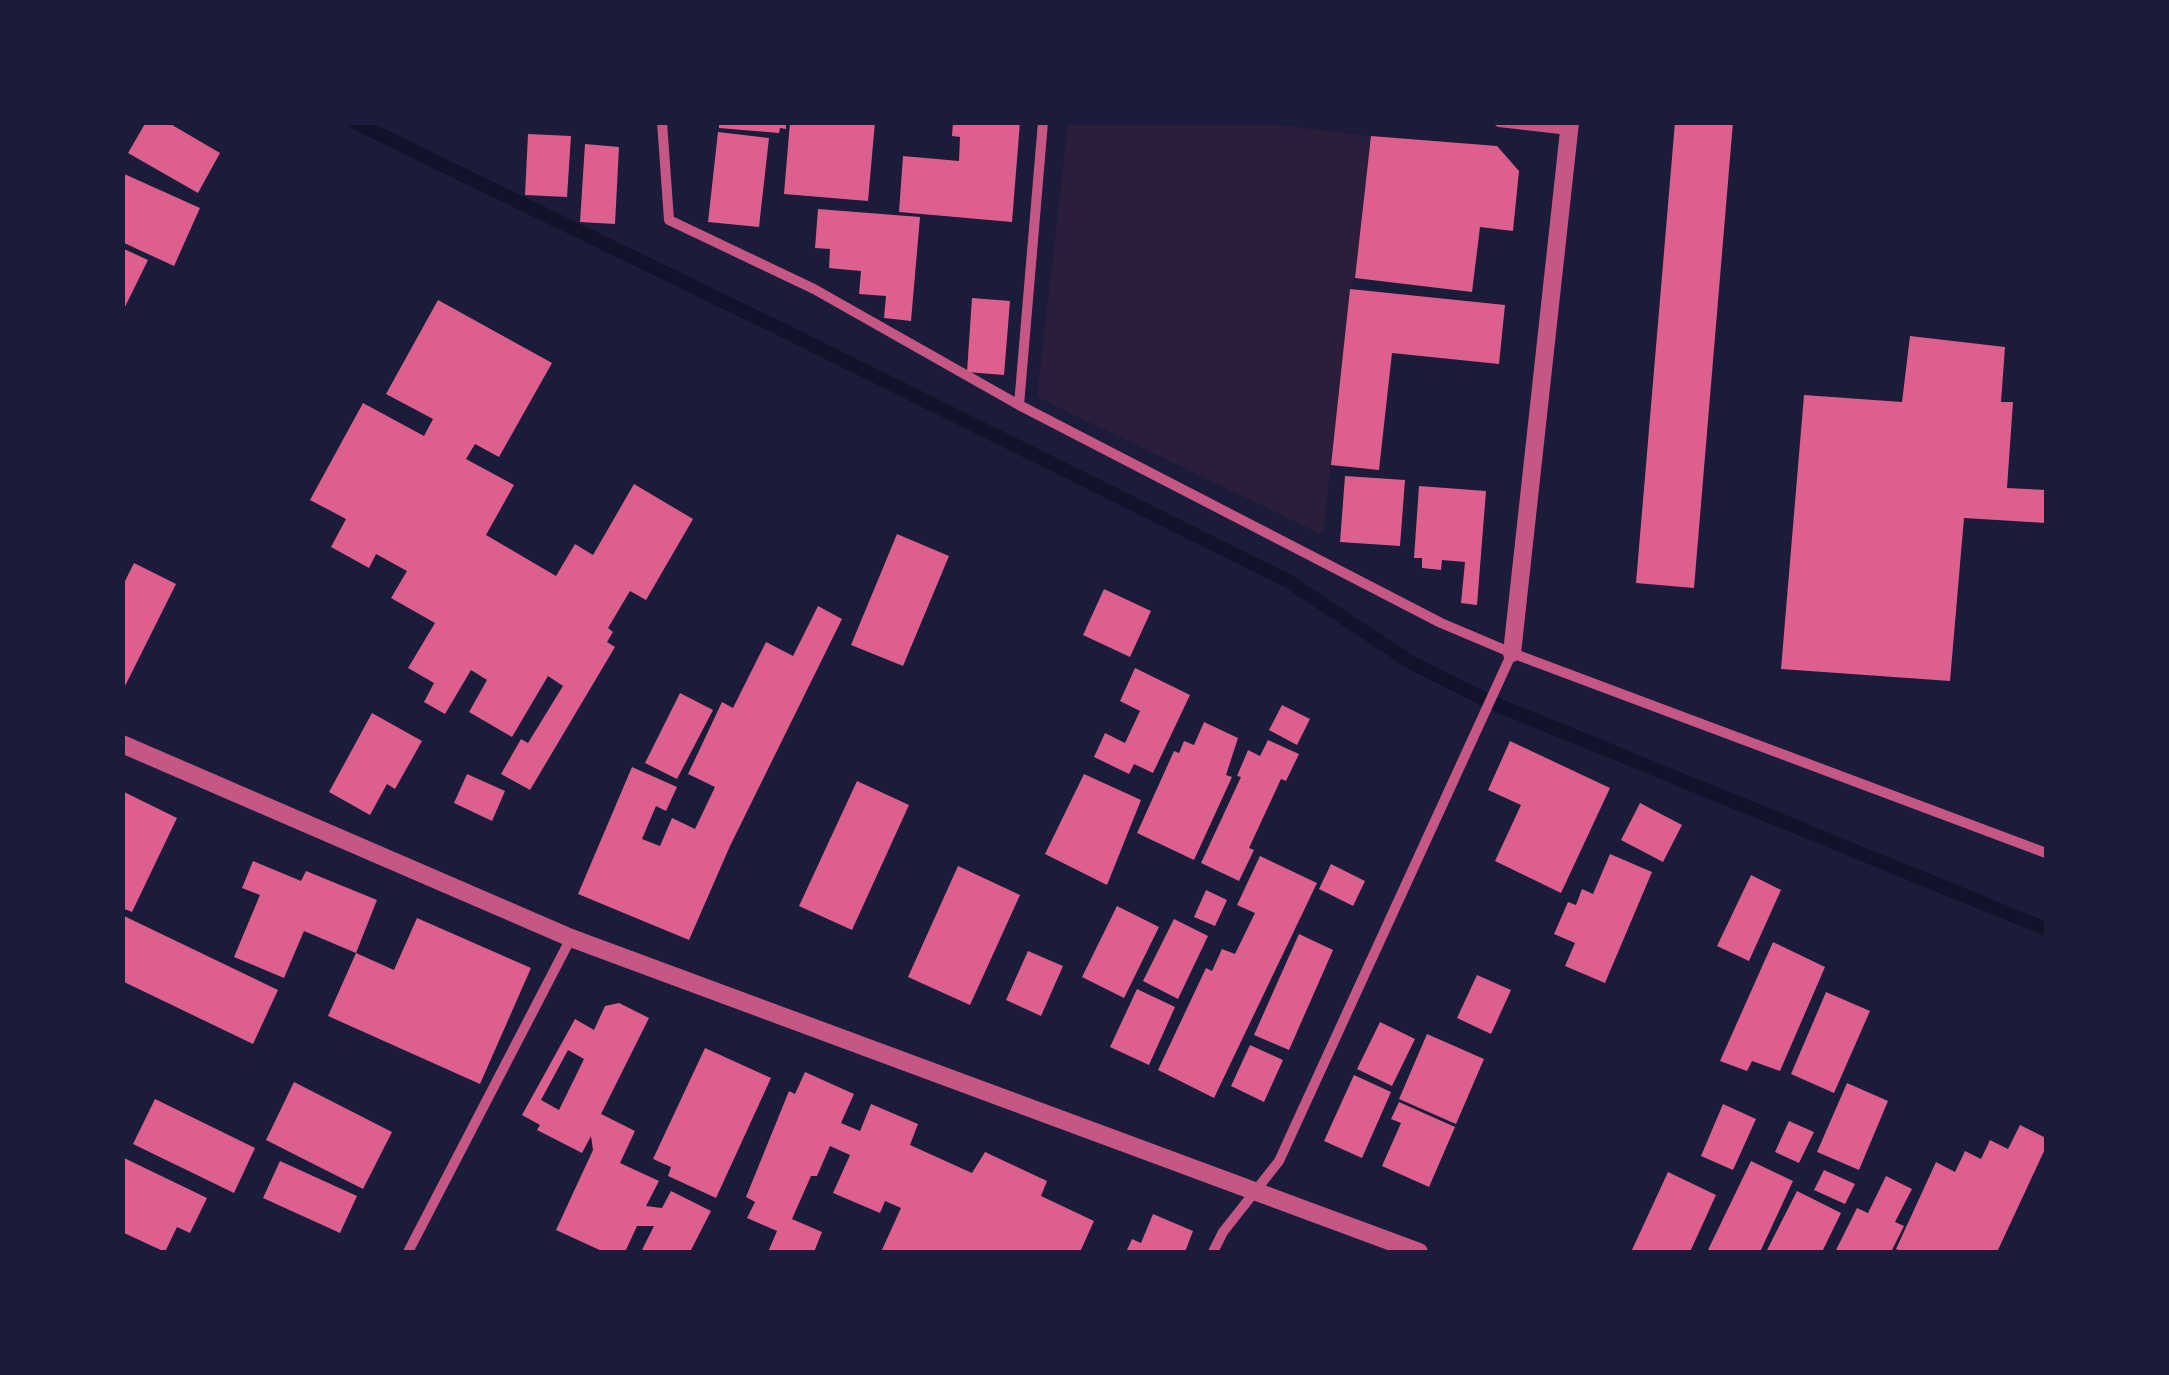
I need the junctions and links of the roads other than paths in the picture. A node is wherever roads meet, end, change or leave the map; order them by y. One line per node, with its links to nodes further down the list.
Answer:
1 (662, 122): 5 (street)
2 (1043, 122): 5 (street)
3 (1499, 122): 4 (street)
4 (1569, 126): 6 (street)
5 (1019, 404): 6 (street)
6 (1512, 654): 8 (street); 10 (street)
7 (122, 744): 9 (street)
8 (2046, 853)
9 (571, 938): 10 (street); 11 (street)
10 (1253, 1192): 12 (street); 13 (street)
11 (408, 1252)
12 (1213, 1252)
13 (1418, 1252)

